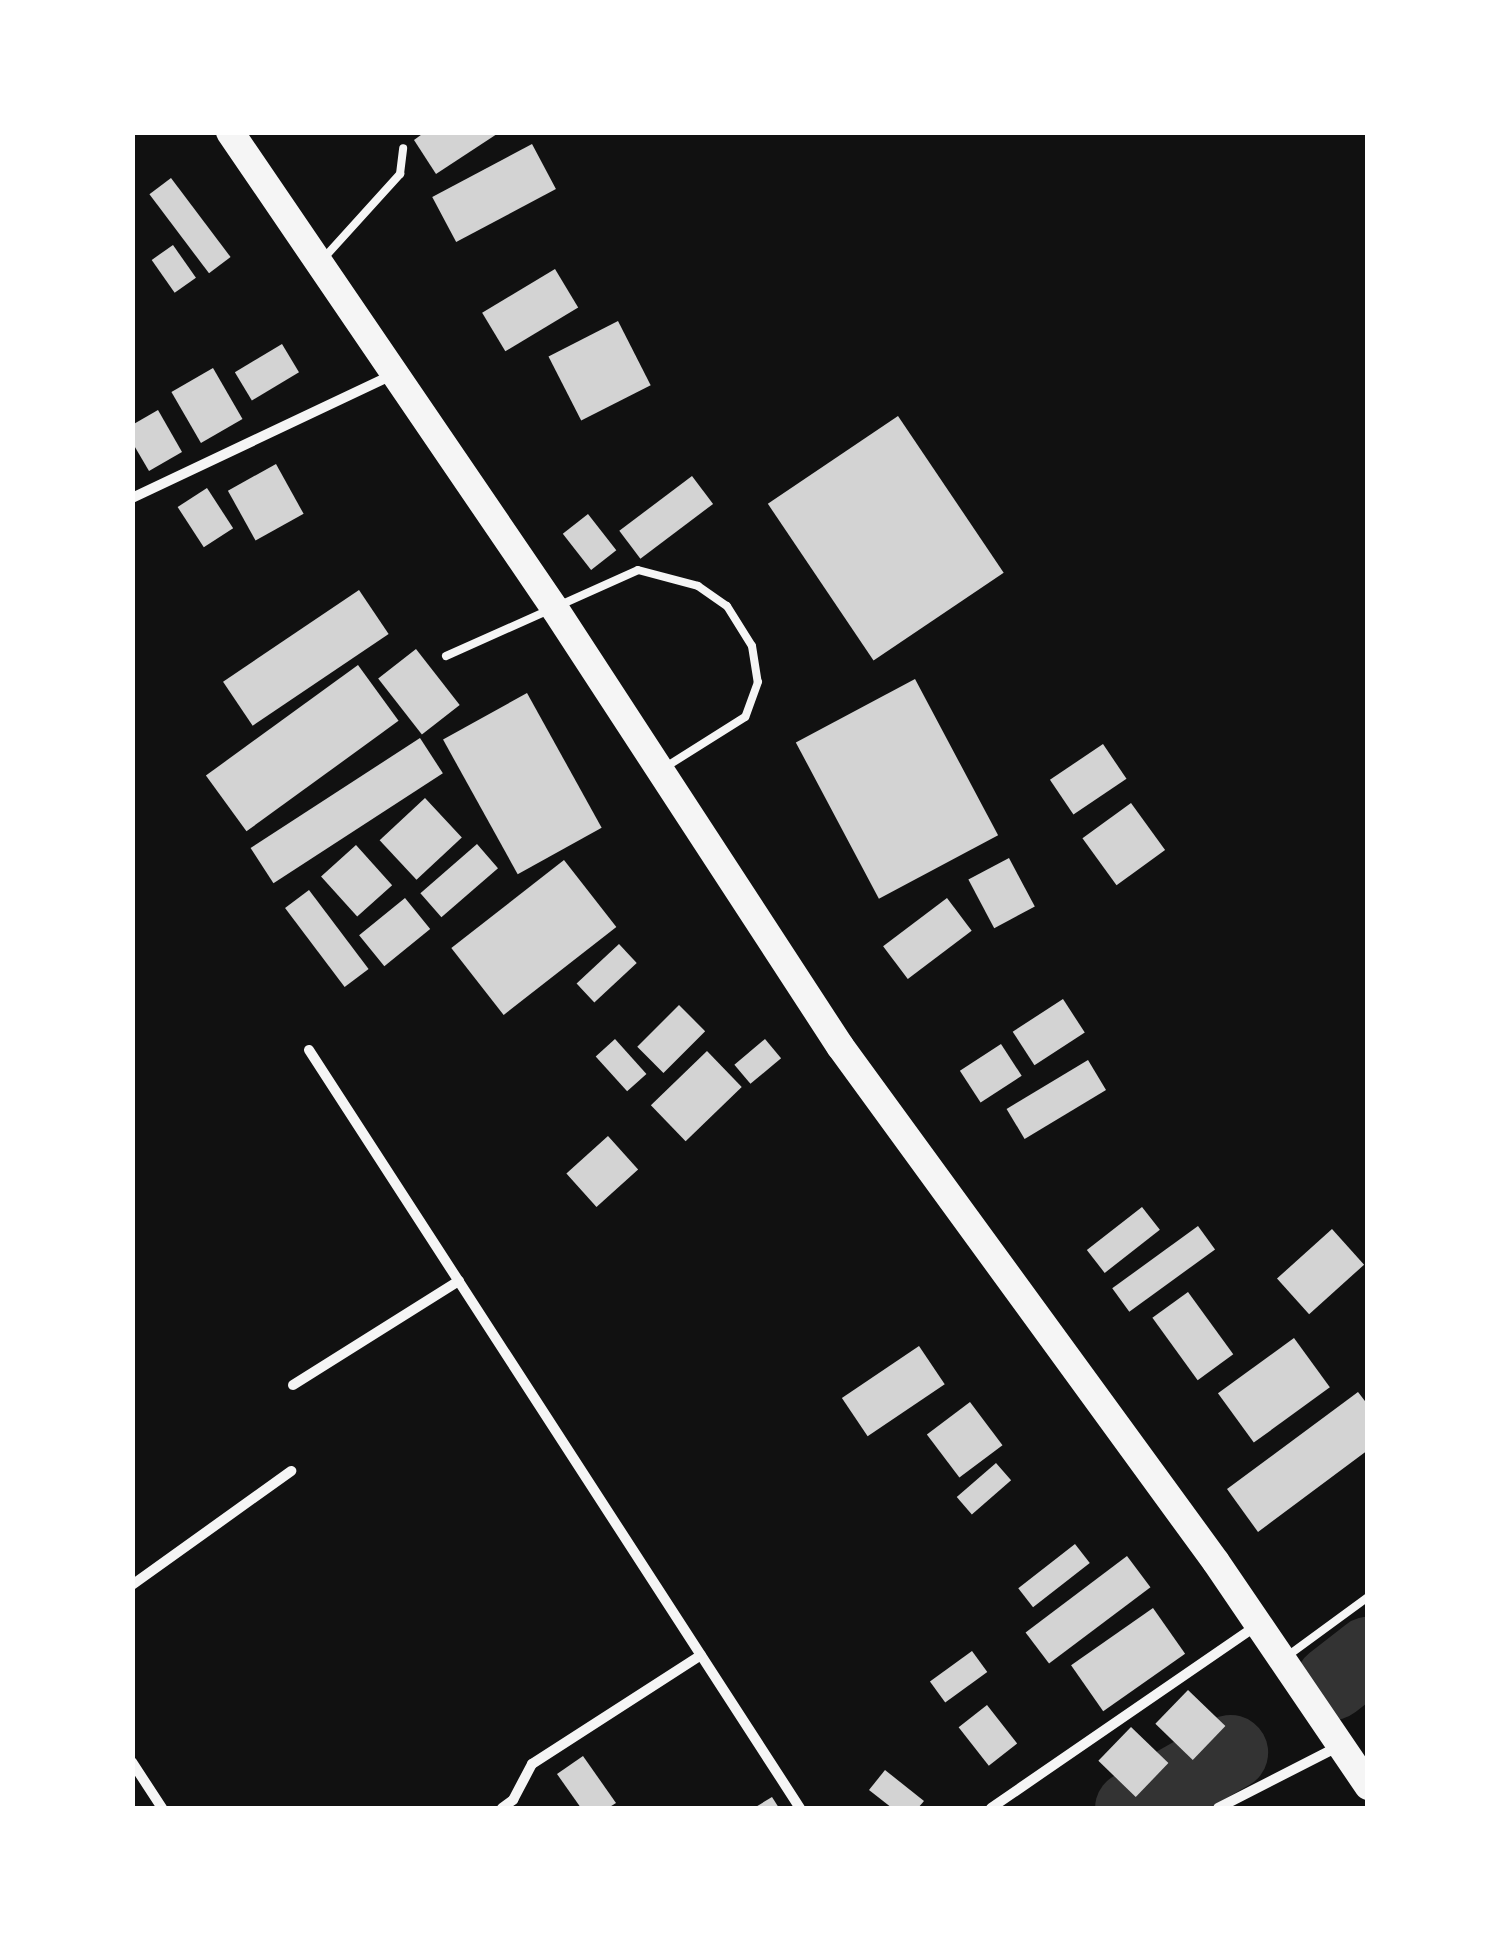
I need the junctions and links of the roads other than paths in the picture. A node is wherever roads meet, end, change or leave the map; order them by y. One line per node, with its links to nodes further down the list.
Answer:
1 (230, 132): 3 (highway)
2 (404, 148): 3 (lane)
3 (320, 262): 4 (highway)
4 (395, 374): 5 (street); 6 (highway)
5 (132, 498)
6 (556, 609): 7 (lane); 8 (highway); 8 (lane)
7 (446, 656)
8 (660, 770): 15 (highway)
9 (309, 1050): 10 (street)
10 (458, 1281): 11 (street); 16 (street)
11 (293, 1385)
12 (290, 1471): 13 (street)
13 (132, 1585)
14 (1368, 1597): 17 (lane)
15 (1258, 1624): 17 (highway); 24 (street)
16 (701, 1655): 22 (street); 23 (street)
17 (1286, 1666): 18 (highway)
18 (1332, 1734): 20 (highway); 25 (street)
19 (132, 1762): 21 (street)
20 (1368, 1786)
21 (162, 1808)
22 (502, 1808)
23 (800, 1808)
24 (991, 1808)
25 (1218, 1808)

